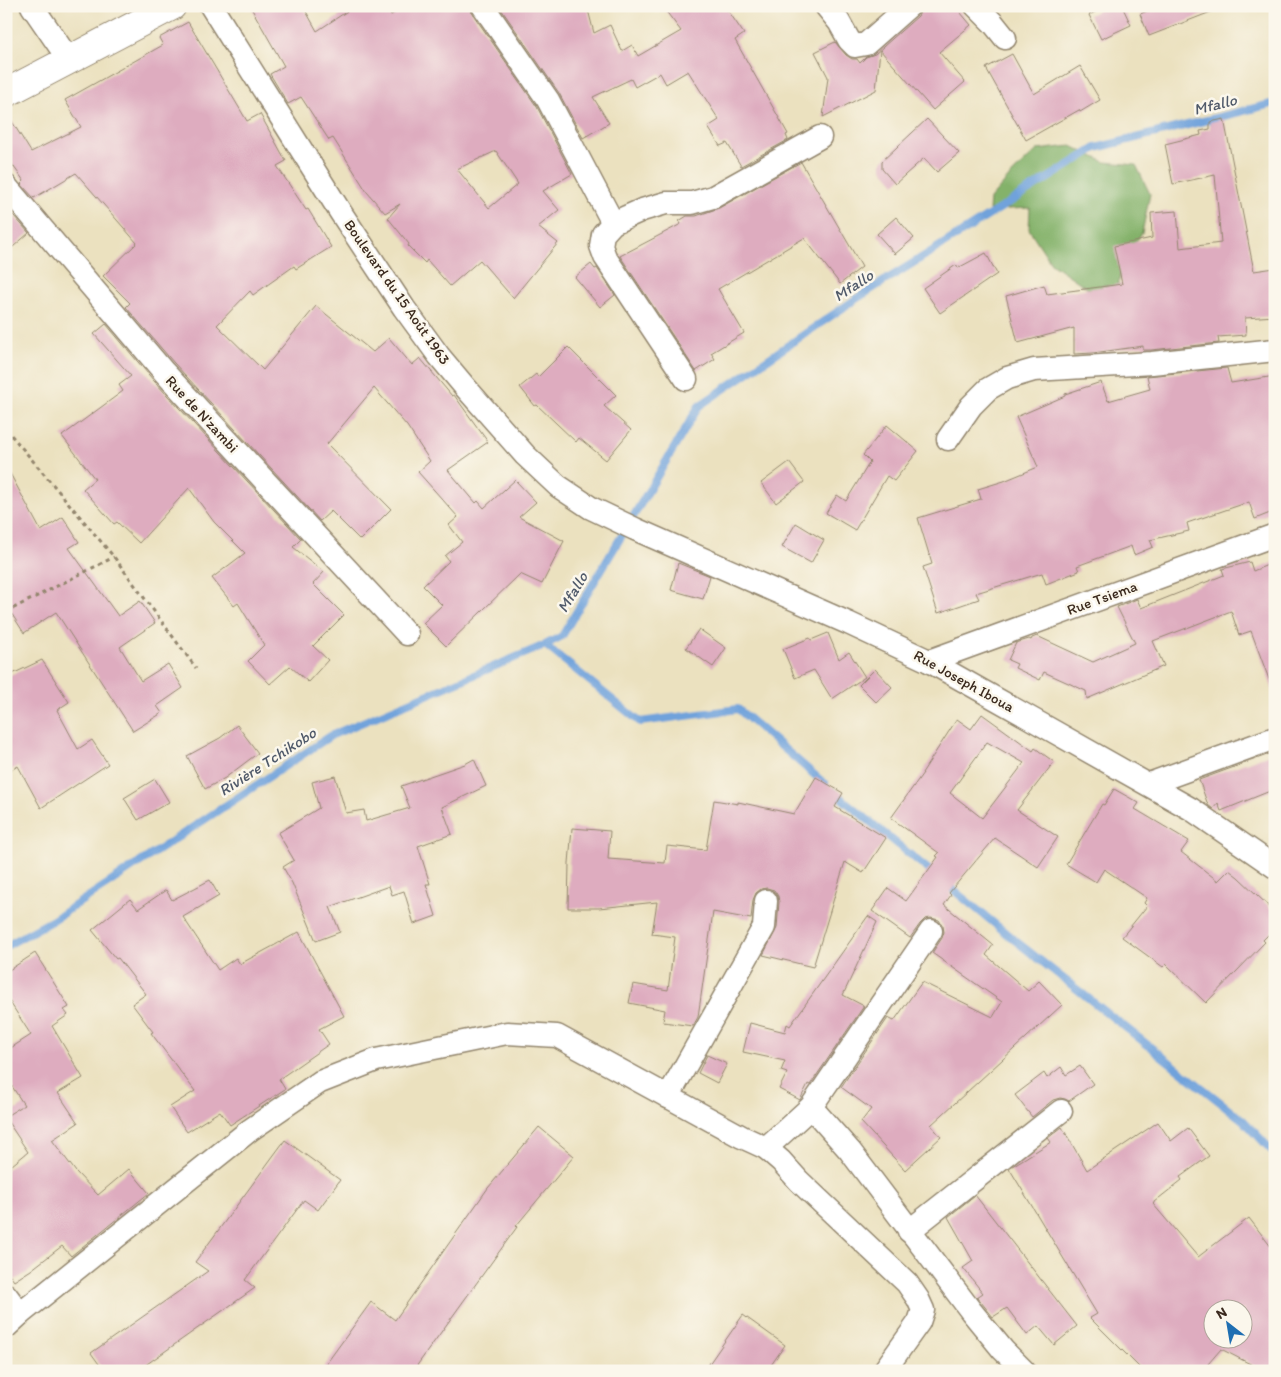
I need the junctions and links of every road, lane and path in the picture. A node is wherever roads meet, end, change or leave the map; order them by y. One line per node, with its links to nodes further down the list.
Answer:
1 (32, 6): 10 (street)
2 (133, 6): 10 (street)
3 (172, 6): 10 (street)
4 (211, 6): 20 (street, Boulevard du 15 Août 1963)
5 (483, 6): 15 (street)
6 (826, 6): 7 (street)
7 (909, 6)
8 (976, 6): 9 (street)
9 (1005, 38)
10 (65, 52): 11 (street); 12 (street)
11 (6, 73)
12 (6, 93)
13 (820, 137): 15 (street)
14 (6, 186): 24 (street, Rue de N'zambi)
15 (613, 223): 17 (street)
16 (1275, 350): 19 (street)
17 (686, 379)
18 (6, 429): 22 (path)
19 (948, 439)
20 (635, 529): 25 (street, Rue Joseph Iboua)
21 (1275, 535): 25 (street, Rue Tsiema)
22 (114, 557): 23 (path); 26 (path)
23 (6, 612)
24 (407, 634)
25 (929, 661): 28 (street, Rue Joseph Iboua)
26 (196, 668)
27 (1275, 738): 28 (street)
28 (1149, 784): 29 (street, Rue Joseph Iboua)
29 (1275, 867)
30 (766, 901): 32 (street)
31 (931, 931): 33 (street)
32 (668, 1097): 35 (street); 38 (street)
33 (812, 1107): 35 (street); 36 (street)
34 (1061, 1111): 36 (street)
35 (766, 1148): 39 (street)
36 (910, 1230): 40 (street)
37 (6, 1295): 38 (street)
38 (13, 1321)
39 (884, 1371)
40 (1024, 1371)

